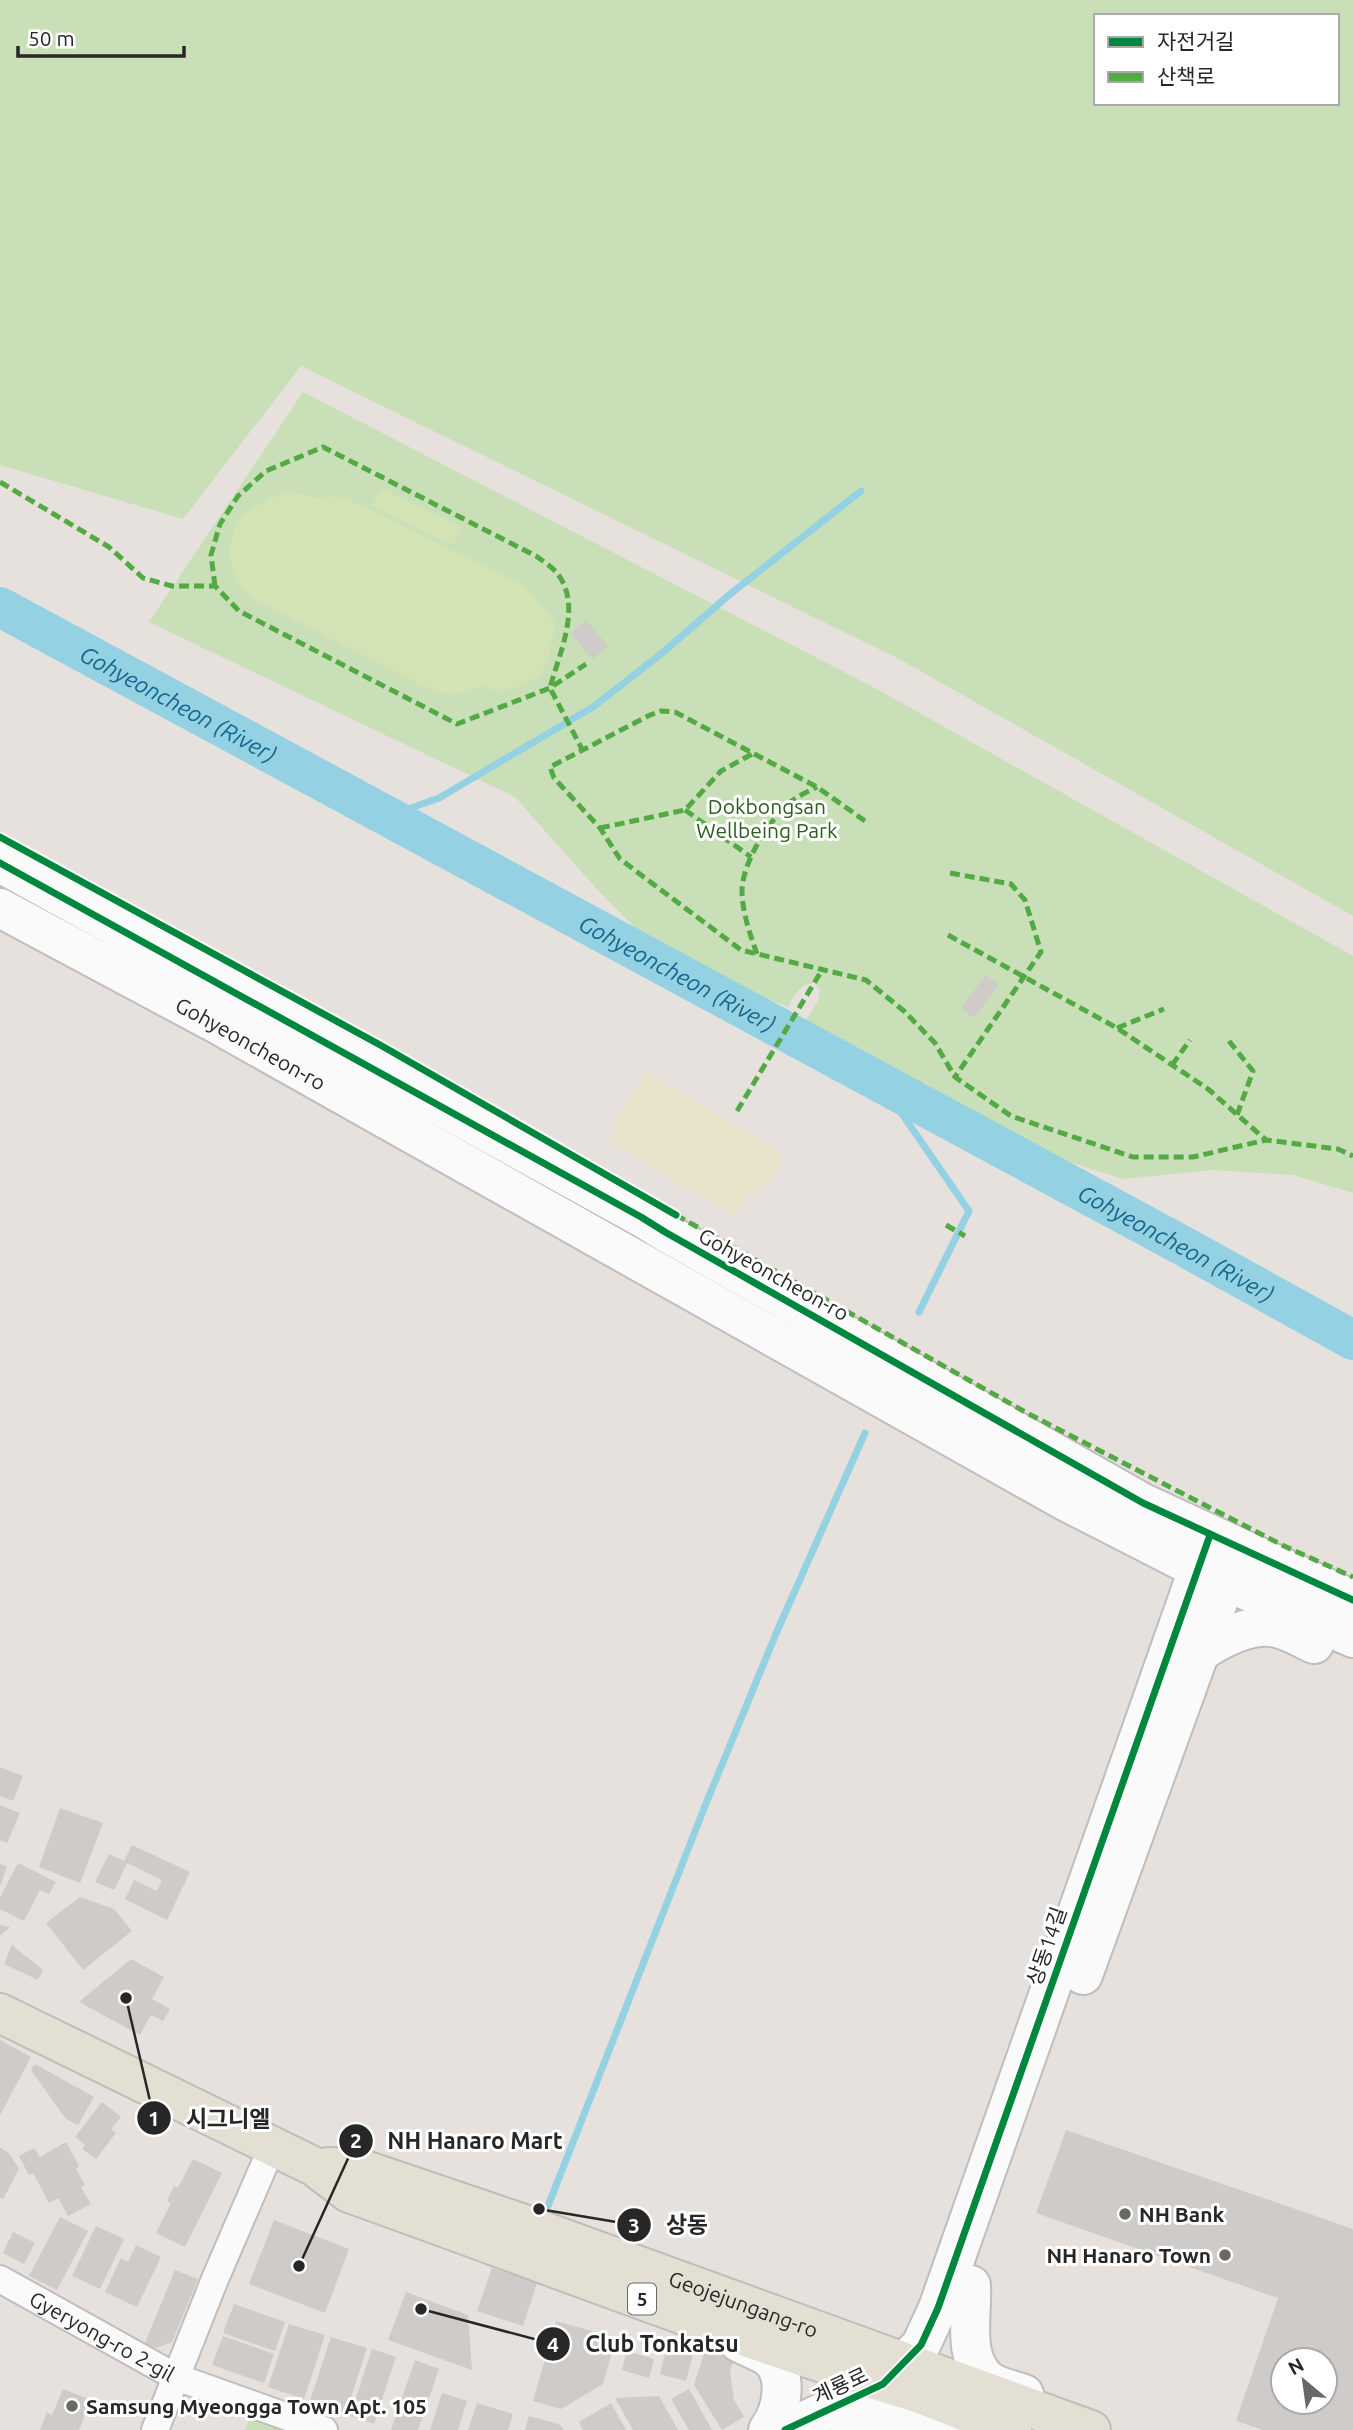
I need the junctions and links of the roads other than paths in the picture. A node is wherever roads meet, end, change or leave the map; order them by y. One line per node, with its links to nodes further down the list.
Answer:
1 (0, 863): 4 (street, Gohyeoncheon-ro)
2 (0, 908): 3 (street, Gohyeoncheon-ro)
3 (1063, 1500): 4 (street, Gohyeoncheon-ro); 7 (street)
4 (1218, 1558): 5 (street, Gohyeoncheon-ro); 6 (street, Gohyeoncheon-ro); 7 (street, 상동14길)
5 (1353, 1600)
6 (1353, 1637)
7 (1187, 1645): 8 (street); 13 (street, 상동14길); 14 (street, 상동14길)
8 (1353, 1661)
9 (0, 2012): 10 (main road, Geojejungang-ro / 5)
10 (272, 2147): 11 (main road, Geojejungang-ro / 5); 18 (street)
11 (315, 2167): 15 (main road, Geojejungang-ro / 5); 16 (main road, Geojejungang-ro / 5)
12 (0, 2279): 18 (street, Gyeryong-ro 2-gil)
13 (971, 2285): 17 (street, 상동14길); 27 (street)
14 (937, 2308): 16 (street); 17 (street, 상동14길)
15 (729, 2330): 17 (main road, Geojejungang-ro / 5); 22 (street)
16 (848, 2343): 17 (main road, Geojejungang-ro / 5)
17 (906, 2377): 19 (main road, Geojejungang-ro / 5); 23 (street, 계룡로); 24 (street, 계룡로); 26 (main road, Geojejungang-ro / 5)
18 (176, 2378): 20 (street); 21 (street, Gyeryong-ro 2-gil)
19 (995, 2425): 25 (street)
20 (155, 2430)
21 (324, 2430)
22 (768, 2430)
23 (785, 2430)
24 (827, 2430)
25 (850, 2430)
26 (1091, 2430)
27 (1098, 2430)

